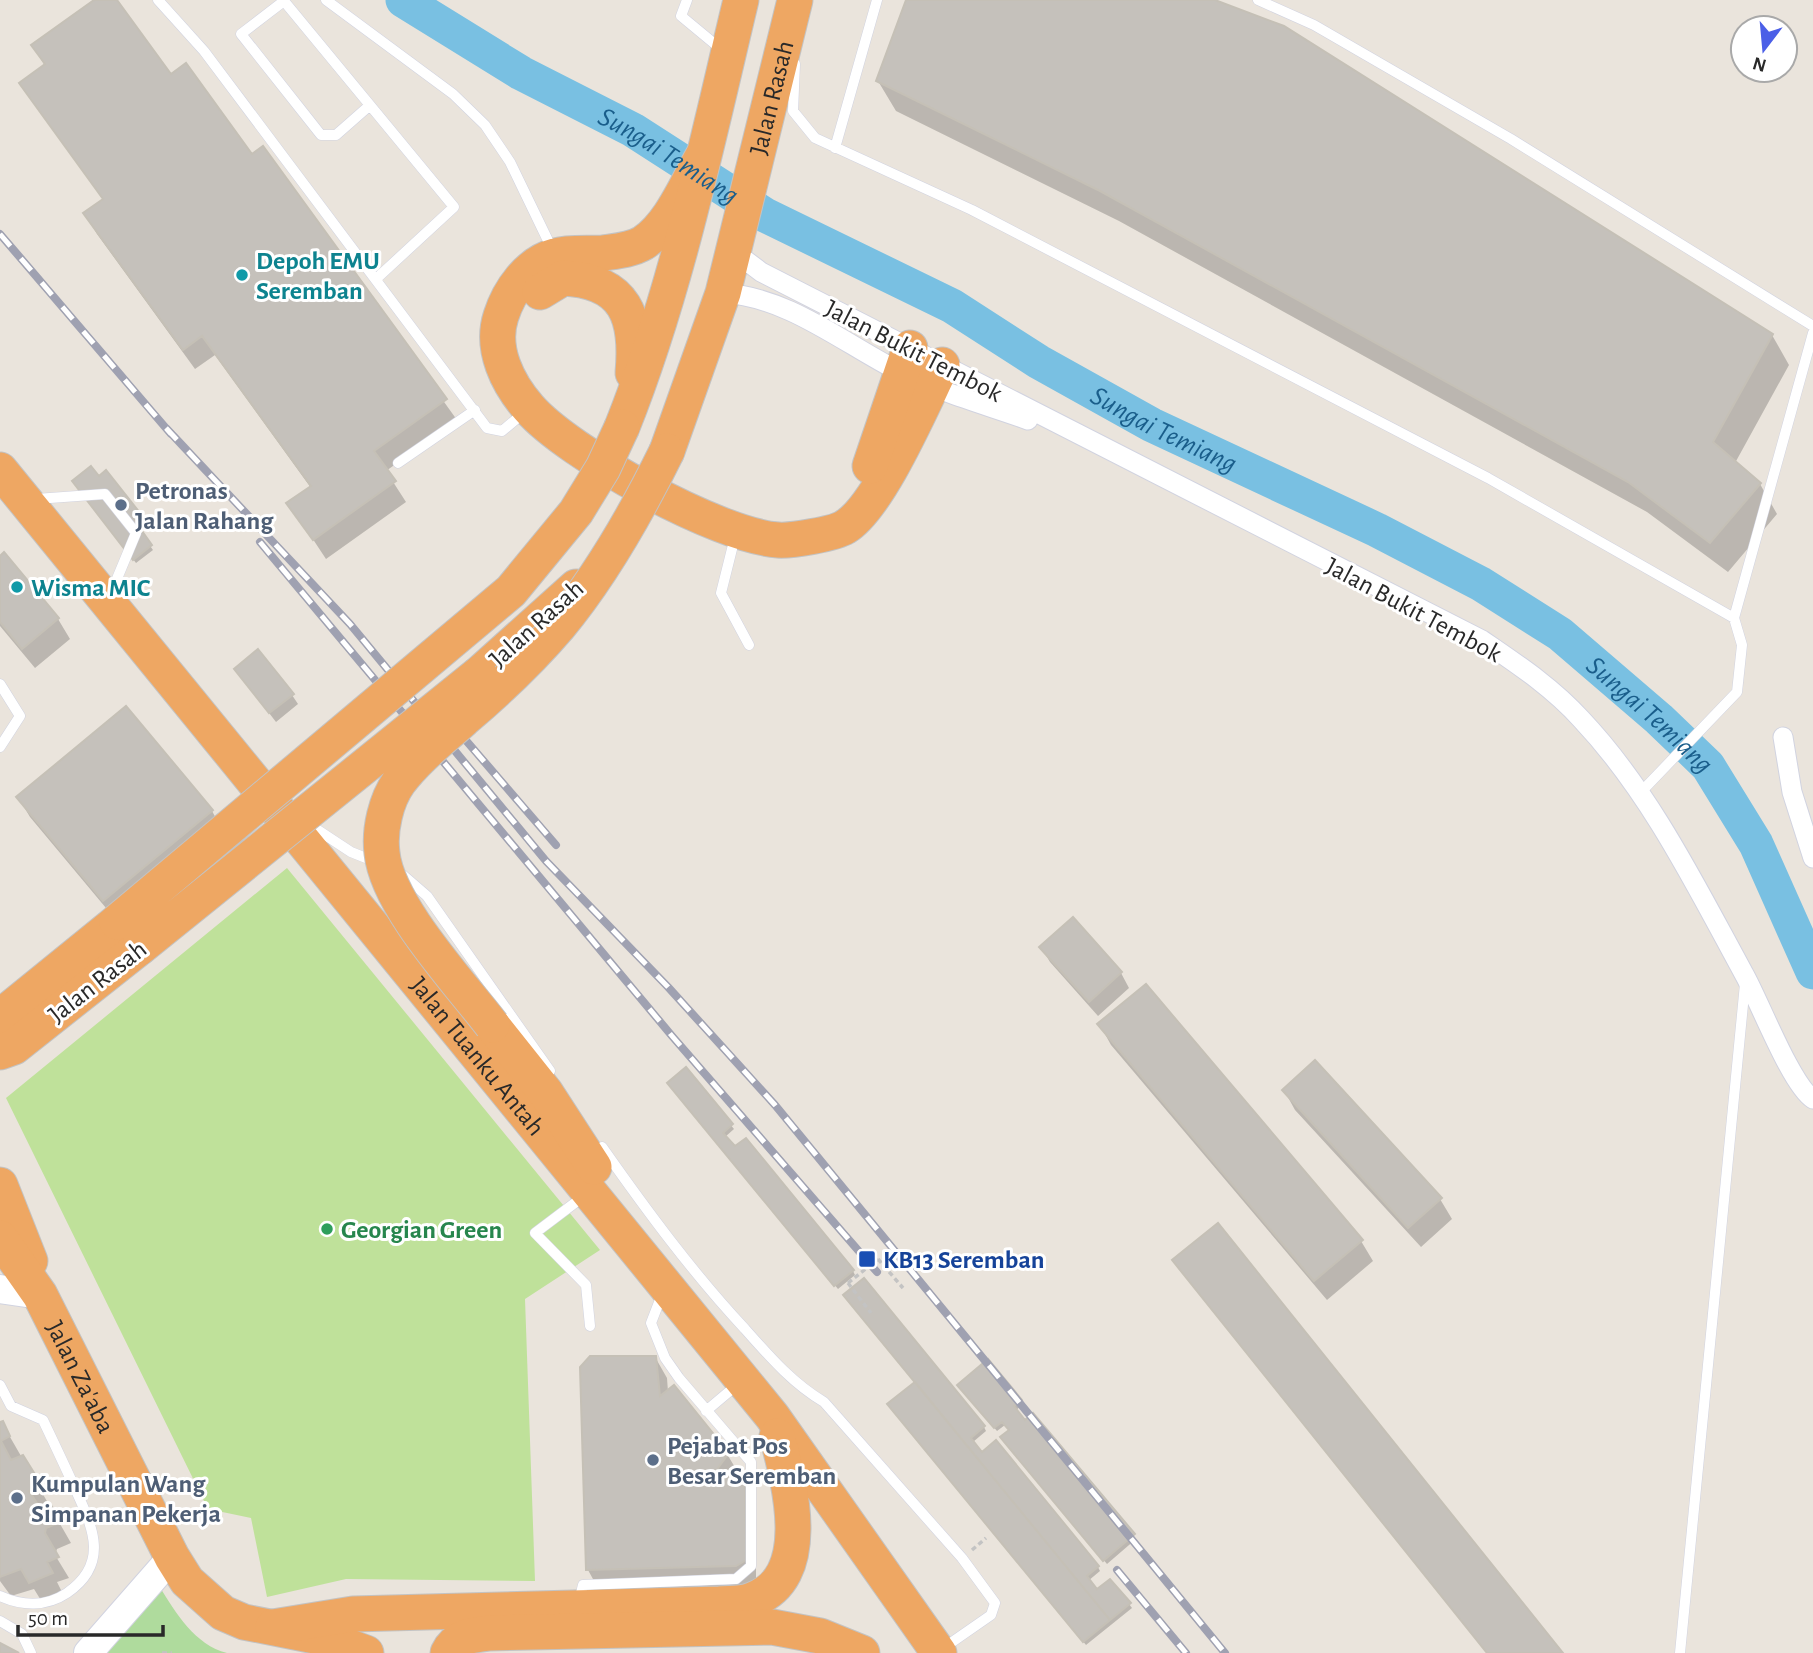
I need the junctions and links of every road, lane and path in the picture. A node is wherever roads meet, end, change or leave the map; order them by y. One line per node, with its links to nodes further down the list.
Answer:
1 (158, 0): 16 (lane)
2 (326, 0): 15 (lane)
3 (687, 0): 9 (lane)
4 (741, 0): 9 (highway, Jalan Rasah)
5 (796, 0): 8 (lane); 14 (highway, Jalan Rasah)
6 (877, 0): 12 (lane)
7 (1258, 0): 18 (lane)
8 (796, 42)
9 (728, 55): 13 (highway, Jalan Rasah)
10 (795, 55): 12 (lane)
11 (369, 106): 11 (lane); 16 (lane)
12 (835, 148): 29 (lane)
13 (685, 199): 15 (highway); 23 (highway, Jalan Rasah)
14 (734, 238): 17 (highway, Jalan Rasah); 20 (street, Jalan Bukit Tembok)
15 (555, 256): 21 (highway)
16 (376, 279): 22 (lane)
17 (723, 293): 20 (street, Jalan Bukit Tembok); 27 (highway, Jalan Rasah, bridge)
18 (1813, 326)
19 (1813, 333): 29 (lane)
20 (921, 368): 26 (highway); 35 (street, Jalan Bukit Tembok)
21 (529, 408): 22 (lane); 23 (highway); 26 (highway)
22 (475, 410): 24 (lane)
23 (626, 418): 37 (highway, Jalan Rasah, bridge)
24 (398, 463)
25 (7, 482): 28 (highway, Jalan Tuanku Antah); 28 (lane)
26 (737, 530): 30 (lane)
27 (604, 561): 37 (highway, Jalan Rasah, bridge); 47 (highway, bridge)
28 (108, 601): 34 (highway, Jalan Tuanku Antah)
29 (1734, 618): 35 (lane)
30 (749, 645)
31 (0, 684): 33 (lane)
32 (1783, 737): 36 (street)
33 (0, 747)
34 (254, 780): 41 (lane); 45 (highway, Jalan Tuanku Antah)
35 (1641, 792): 38 (street, Jalan Bukit Tembok)
36 (1813, 858)
37 (128, 935): 39 (highway, Jalan Rasah); 40 (highway, Jalan Rasah)
38 (1746, 976): 42 (street, Jalan Bukit Tembok); 70 (lane)
39 (0, 1017)
40 (0, 1052)
41 (560, 1086)
42 (1813, 1099)
43 (598, 1143): 62 (lane)
44 (0, 1185): 50 (highway, Jalan Za'aba)
45 (590, 1192): 47 (highway, Jalan Tuanku Antah); 52 (lane)
46 (0, 1238): 50 (highway, Jalan Za'aba)
47 (660, 1278): 53 (highway, Jalan Tuanku Antah); 55 (lane)
48 (903, 1288): 51 (path, bridge)
49 (0, 1289): 50 (street)
50 (40, 1295): 57 (highway, Jalan Za'aba)
51 (871, 1313)
52 (590, 1326)
53 (742, 1381): 55 (lane); 56 (highway, Jalan Tuanku Antah)
54 (0, 1385): 58 (lane)
55 (706, 1411): 59 (lane)
56 (772, 1416): 59 (highway); 62 (highway, Jalan Tuanku Antah)
57 (172, 1557): 61 (highway, Jalan Za'aba); 64 (street)
58 (0, 1596)
59 (578, 1606): 61 (highway)
60 (0, 1621): 63 (lane)
61 (273, 1627): 67 (highway, Jalan Za'aba)
62 (939, 1652)
63 (31, 1653)
64 (88, 1653)
65 (162, 1653): 66 (path)
66 (171, 1653)
67 (366, 1653)
68 (448, 1653): 69 (highway)
69 (862, 1653)
70 (1681, 1653)

